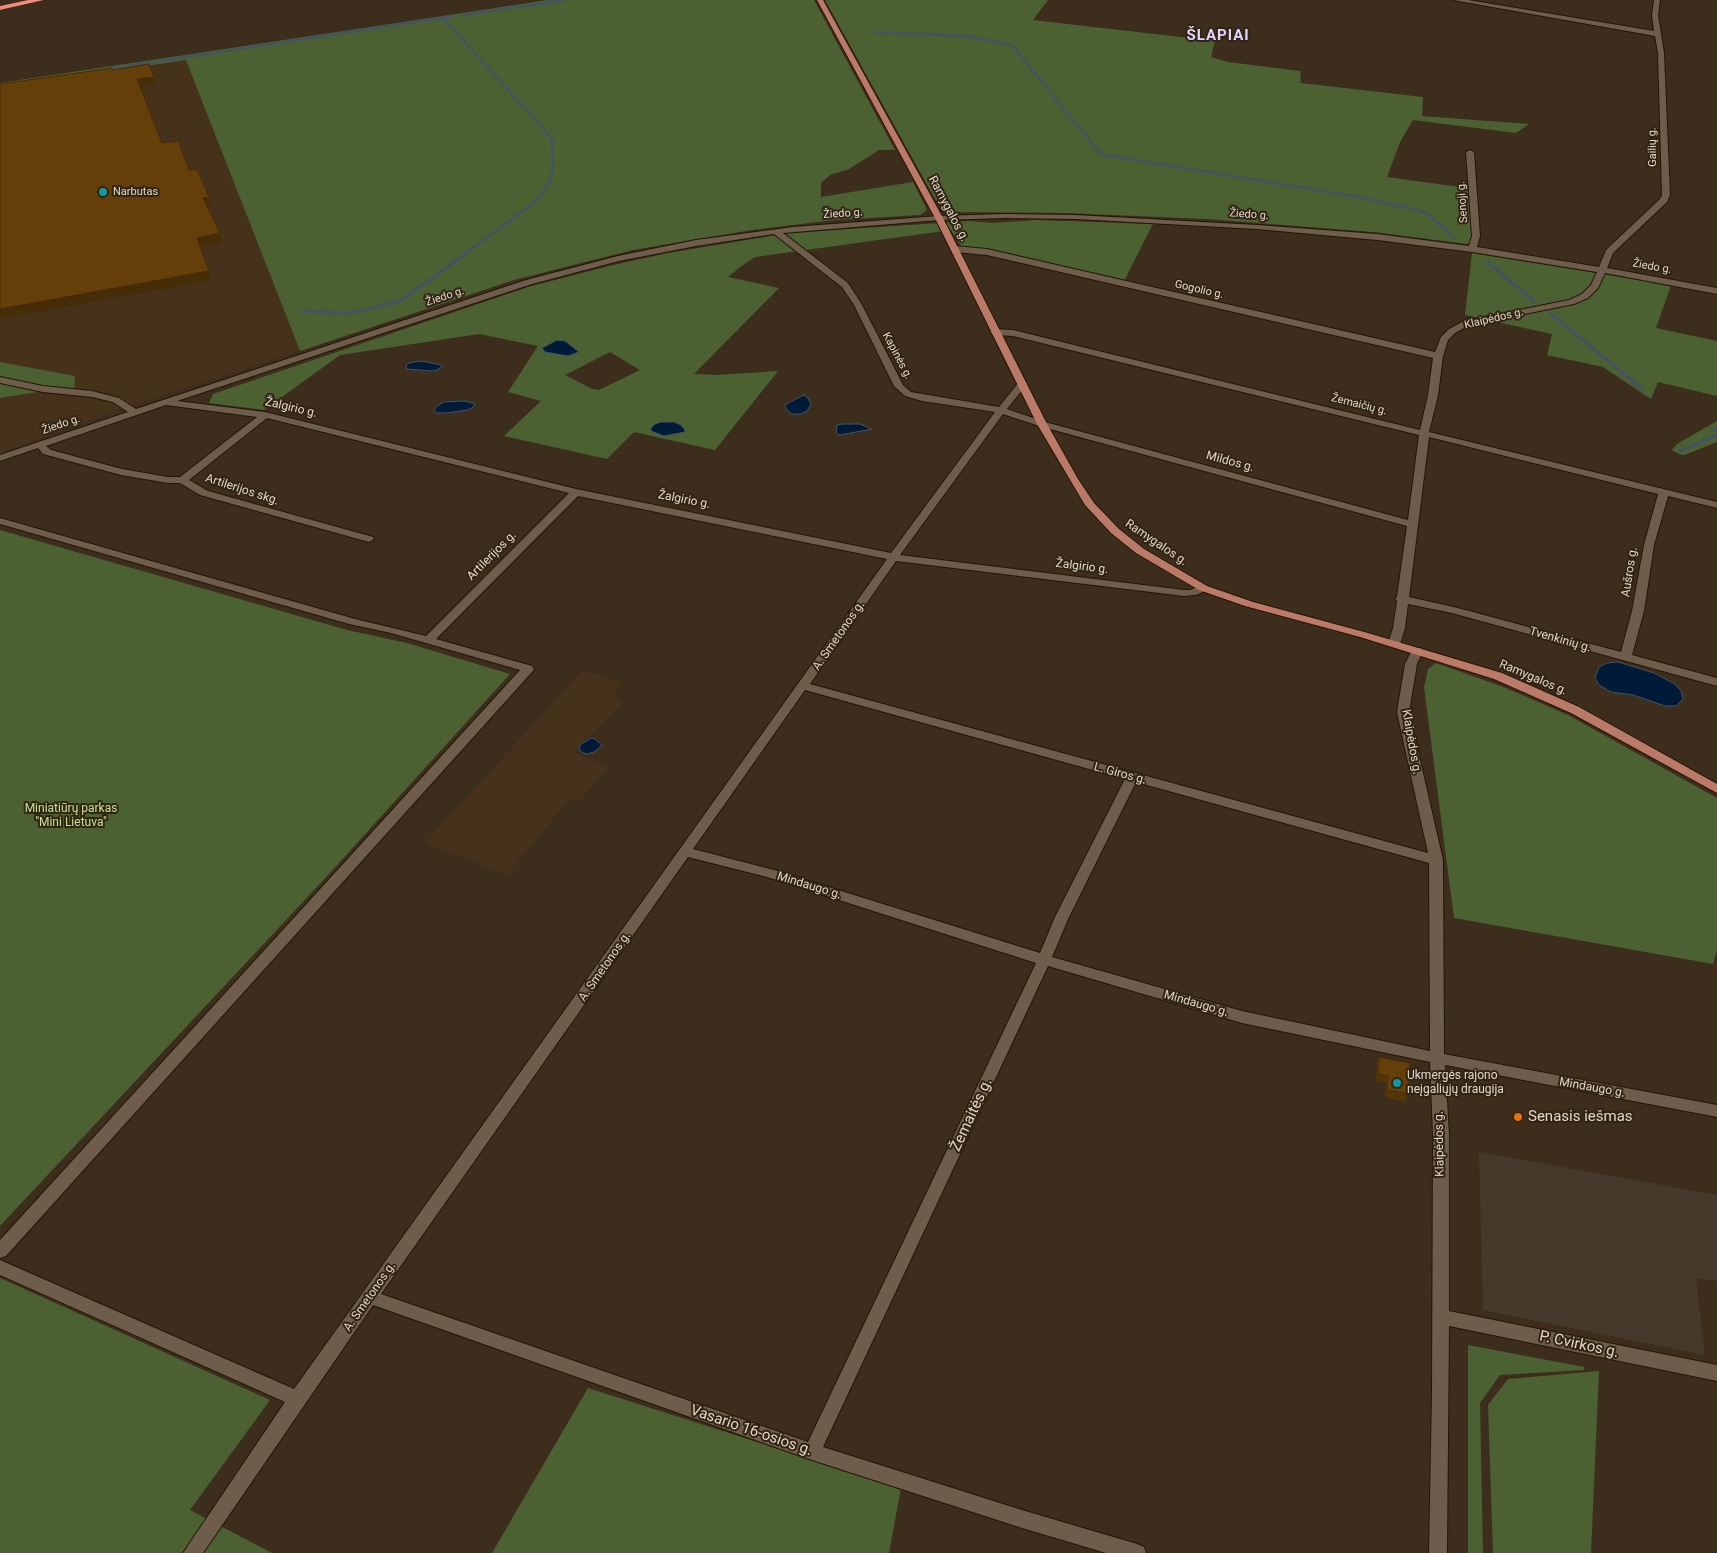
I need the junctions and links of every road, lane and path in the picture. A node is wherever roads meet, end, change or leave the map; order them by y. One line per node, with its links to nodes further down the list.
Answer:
1 (40, 0): 5 (highway)
2 (820, 0): 8 (main road, Ramygalos g.)
3 (1456, 0): 6 (street)
4 (1657, 0): 6 (street, Gailių g.)
5 (0, 8)
6 (1658, 34): 12 (street, Gailių g.)
7 (1470, 152): 11 (street, Senoji g.)
8 (939, 218): 9 (street, Žiedo g.); 10 (main road, Ramygalos g.); 11 (street, Žiedo g.)
9 (775, 231): 18 (street, Žiedo g.); 19 (street, Kapinės g.)
10 (955, 249): 14 (main road, Ramygalos g.); 15 (street, Gogolio g.)
11 (1472, 249): 12 (street, Žiedo g.)
12 (1602, 270): 13 (street, Žiedo g.); 15 (street, Klaipėdos g.)
13 (1717, 291)
14 (995, 332): 17 (main road, Ramygalos g.); 23 (street, Žemaičių g.)
15 (1438, 356): 23 (street, Klaipėdos g.)
16 (0, 380): 20 (street)
17 (1022, 384): 19 (street, A. Smetonos g.); 22 (main road, Ramygalos g.)
18 (165, 402): 20 (street, Žiedo g.); 21 (street, Žalgirio g.)
19 (1002, 410): 22 (street, Kapinės g.); 33 (street, A. Smetonos g.)
20 (135, 412): 24 (street, Žiedo g.)
21 (265, 415): 26 (street, Artilerijos skg.); 27 (street, Žalgirio g.)
22 (1042, 424): 31 (street, Mildos g.); 34 (main road, Ramygalos g.)
23 (1424, 434): 28 (street, Žemaičių g.); 31 (street, Klaipėdos g.)
24 (39, 444): 25 (street, Žiedo g.); 26 (street)
25 (0, 458)
26 (182, 480): 32 (street, Artilerijos skg.)
27 (576, 492): 33 (street, Žalgirio g.); 36 (street, Artilerijos g.)
28 (1664, 492): 29 (street, Žemaičių g.); 39 (street, Aušros g.)
29 (1717, 505)
30 (0, 521): 36 (street)
31 (1412, 524): 35 (street, Klaipėdos g.)
32 (369, 539)
33 (894, 556): 34 (street, Žalgirio g.); 41 (street, A. Smetonos g.)
34 (1203, 588): 37 (main road, Ramygalos g.)
35 (1402, 599): 37 (street, Klaipėdos g.); 39 (street, Tvenkinių g.)
36 (428, 640): 49 (street)
37 (1394, 644): 38 (main road, Ramygalos g.)
38 (1417, 651): 43 (main road, Ramygalos g.); 45 (street, Klaipėdos g.)
39 (1626, 658): 40 (street, Tvenkinių g.)
40 (1717, 682)
41 (804, 686): 42 (street, L. Giros g.); 44 (street, A. Smetonos g.)
42 (1132, 777): 45 (street, L. Giros g.); 46 (street, Žemaitės g.)
43 (1717, 790)
44 (687, 852): 46 (street, Mindaugo g.); 51 (street, A. Smetonos g.)
45 (1436, 860): 47 (street, Klaipėdos g.)
46 (1044, 960): 47 (street, Mindaugo g.); 55 (street, Žemaitės g.)
47 (1437, 1058): 48 (street, Mindaugo g.); 52 (street, Klaipėdos g.)
48 (1717, 1111)
49 (0, 1250)
50 (0, 1267): 54 (street)
51 (370, 1297): 54 (street, A. Smetonos g.); 55 (street, Vasario 16-osios g.)
52 (1440, 1317): 53 (street, P. Cvirkos g.); 58 (street, Klaipėdos g.)
53 (1717, 1373)
54 (297, 1400): 57 (street, A. Smetonos g.)
55 (812, 1452): 56 (street, Vasario 16-osios g.)
56 (1131, 1552)
57 (192, 1553)
58 (1438, 1553)

